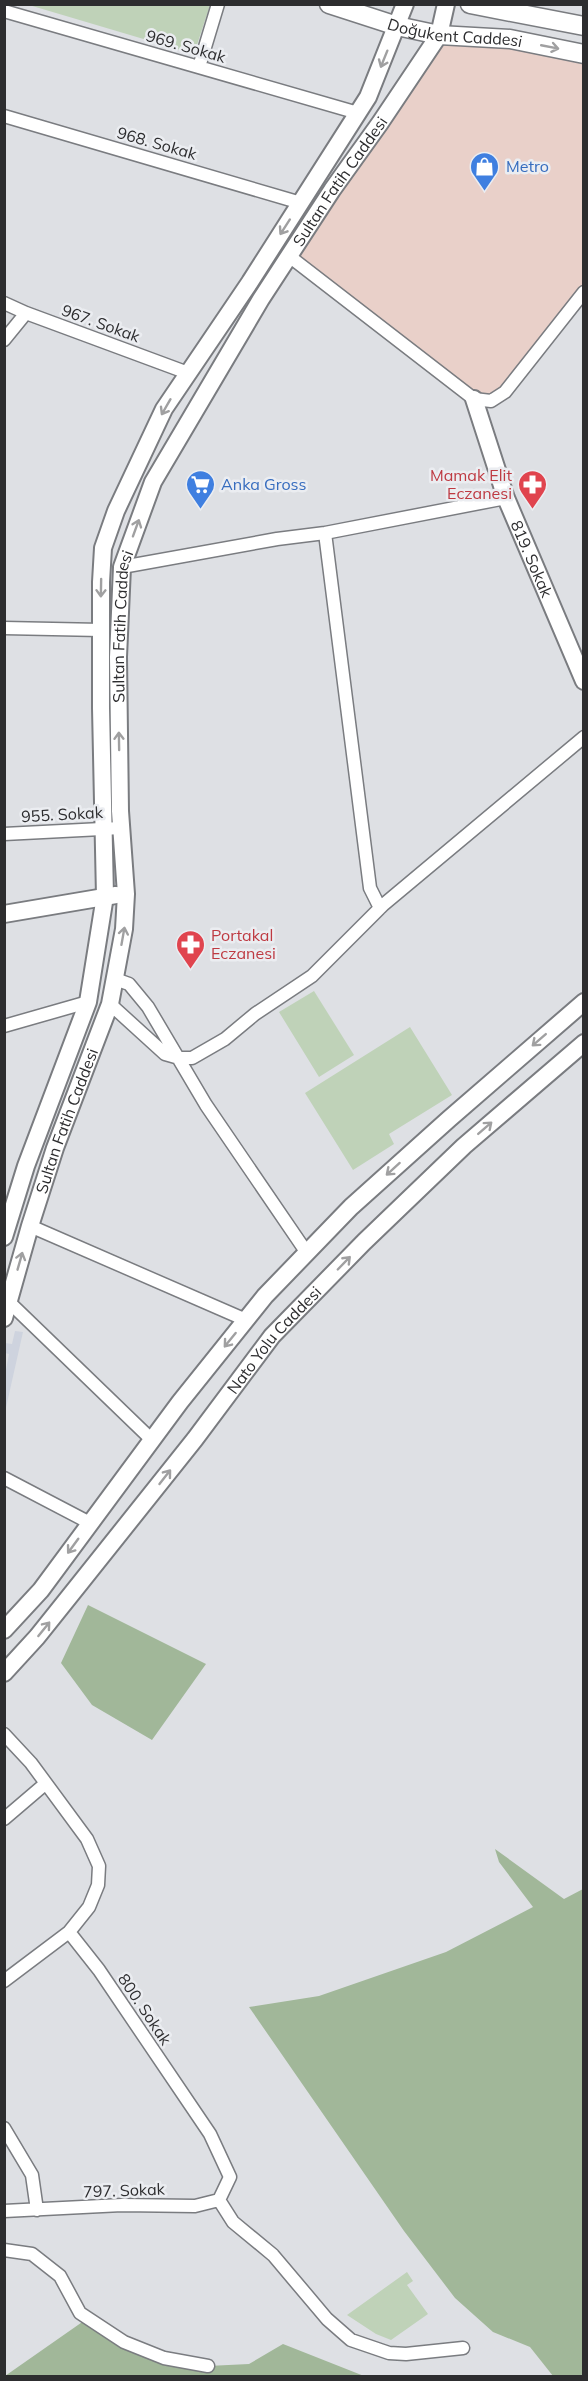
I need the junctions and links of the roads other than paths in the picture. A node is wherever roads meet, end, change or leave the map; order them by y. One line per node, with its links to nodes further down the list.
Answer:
1 (218, 4): 11 (street)
2 (329, 4): 7 (main road, Doğukent Caddesi)
3 (405, 4): 7 (main road, Sultan Fatih Caddesi)
4 (446, 4): 9 (main road, Sultan Fatih Caddesi)
5 (470, 4): 8 (main road, Doğukent Caddesi)
6 (4, 11): 11 (street, 969. Sokak)
7 (397, 26): 9 (main road, Doğukent Caddesi); 12 (main road, Sultan Fatih Caddesi, one-way to 12)
8 (584, 26)
9 (439, 35): 10 (main road, Doğukent Caddesi, one-way to 10); 15 (main road, Sultan Fatih Caddesi)
10 (584, 54)
11 (199, 67): 12 (street, 969. Sokak)
12 (358, 113): 14 (main road, Sultan Fatih Caddesi)
13 (4, 116): 14 (street, 968. Sokak)
14 (301, 202): 20 (main road, Sultan Fatih Caddesi, one-way to 20)
15 (288, 256): 21 (street); 24 (main road, Sultan Fatih Caddesi, one-way to 15)
16 (584, 292): 21 (street)
17 (4, 303): 18 (street, 967. Sokak)
18 (26, 313): 19 (street); 20 (street, 967. Sokak)
19 (4, 340)
20 (188, 373): 26 (main road, Sultan Fatih Caddesi, one-way to 26)
21 (474, 399): 22 (main road, 819. Sokak)
22 (506, 498): 23 (street); 27 (main road, 819. Sokak)
23 (325, 533): 24 (street); 34 (street)
24 (122, 567): 30 (main road, Sultan Fatih Caddesi, one-way to 24)
25 (4, 628): 26 (street)
26 (101, 630): 29 (main road, Sultan Fatih Caddesi)
27 (584, 681)
28 (584, 737): 34 (street)
29 (103, 828): 30 (street, 955. Sokak); 31 (street, 955. Sokak); 33 (main road, Sultan Fatih Caddesi)
30 (122, 828): 32 (main road, Sultan Fatih Caddesi)
31 (4, 834)
32 (126, 894): 33 (main road); 36 (main road, Sultan Fatih Caddesi, one-way to 32)
33 (105, 896): 35 (main road); 37 (main road, Sultan Fatih Caddesi)
34 (380, 908): 42 (street)
35 (4, 914)
36 (115, 979): 39 (main road, Sultan Fatih Caddesi); 42 (street)
37 (88, 1002): 40 (street); 44 (main road, Sultan Fatih Caddesi)
38 (584, 1002): 45 (main road, Nato Yolu Caddesi, one-way to 45)
39 (110, 1004): 42 (street); 43 (main road, Sultan Fatih Caddesi)
40 (4, 1026)
41 (584, 1043): 53 (main road, Nato Yolu Caddesi, one-way to 41)
42 (179, 1058): 45 (street)
43 (30, 1226): 46 (main road, Sultan Fatih Caddesi, one-way to 43); 48 (street)
44 (5, 1231)
45 (307, 1253): 48 (main road, Nato Yolu Caddesi)
46 (8, 1301): 47 (main road, Sultan Fatih Caddesi); 49 (street)
47 (4, 1318)
48 (246, 1320): 49 (main road, Nato Yolu Caddesi, one-way to 49)
49 (152, 1440): 51 (main road, Nato Yolu Caddesi)
50 (4, 1478): 51 (street)
51 (90, 1523): 52 (main road, Nato Yolu Caddesi, one-way to 52)
52 (4, 1630)
53 (4, 1673)
54 (4, 1734): 55 (street)
55 (45, 1784): 56 (street); 57 (street)
56 (4, 1819)
57 (69, 1932): 58 (street); 60 (street, 800. Sokak)
58 (4, 1981)
59 (4, 2128): 61 (street)
60 (219, 2200): 61 (street, 797. Sokak); 64 (street)
61 (37, 2210): 62 (street, 797. Sokak)
62 (4, 2211)
63 (4, 2250): 65 (street)
64 (463, 2348)
65 (208, 2366)

